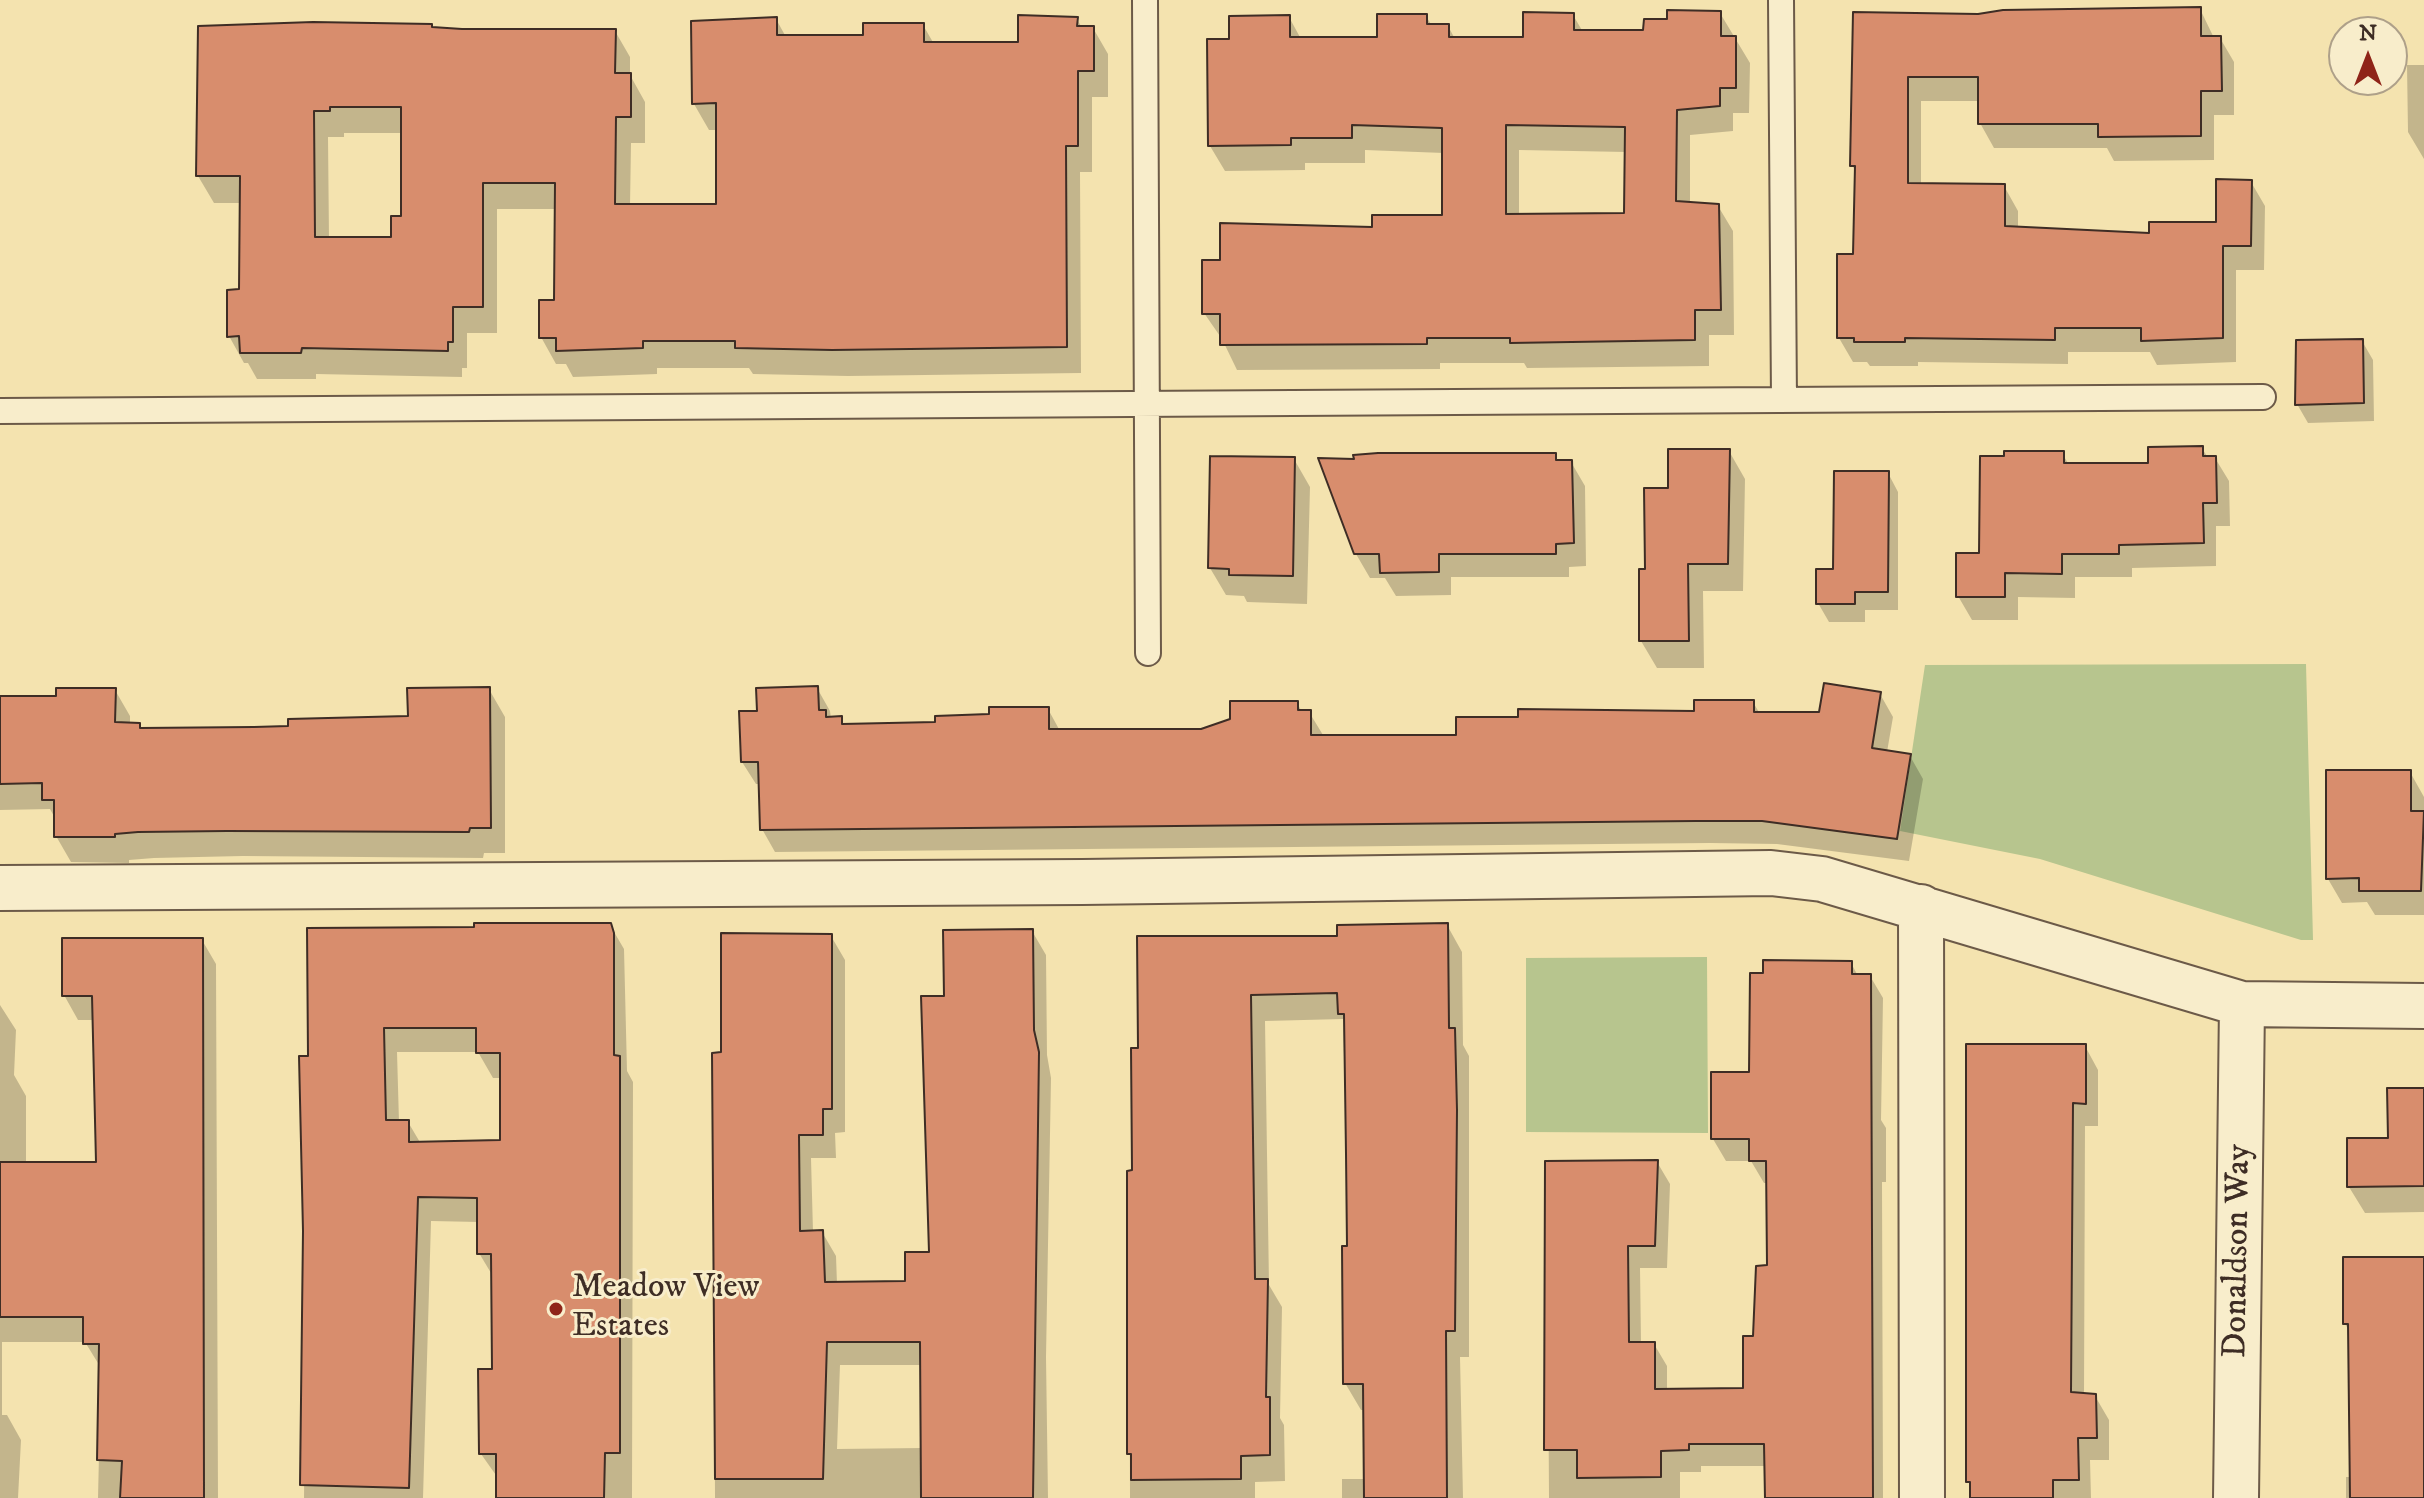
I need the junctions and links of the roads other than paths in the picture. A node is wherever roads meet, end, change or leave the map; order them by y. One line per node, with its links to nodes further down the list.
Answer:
1 (1145, 0): 5 (lane)
2 (1781, 0): 4 (lane)
3 (2263, 397): 4 (lane)
4 (1784, 400): 5 (lane)
5 (1147, 404): 6 (lane); 7 (lane)
6 (0, 411)
7 (1148, 653)
8 (0, 888): 9 (street)
9 (1921, 907): 10 (street); 12 (street)
10 (2242, 1004): 11 (street); 13 (street, Donaldson Way)
11 (2424, 1006)
12 (1922, 1498)
13 (2236, 1498)

